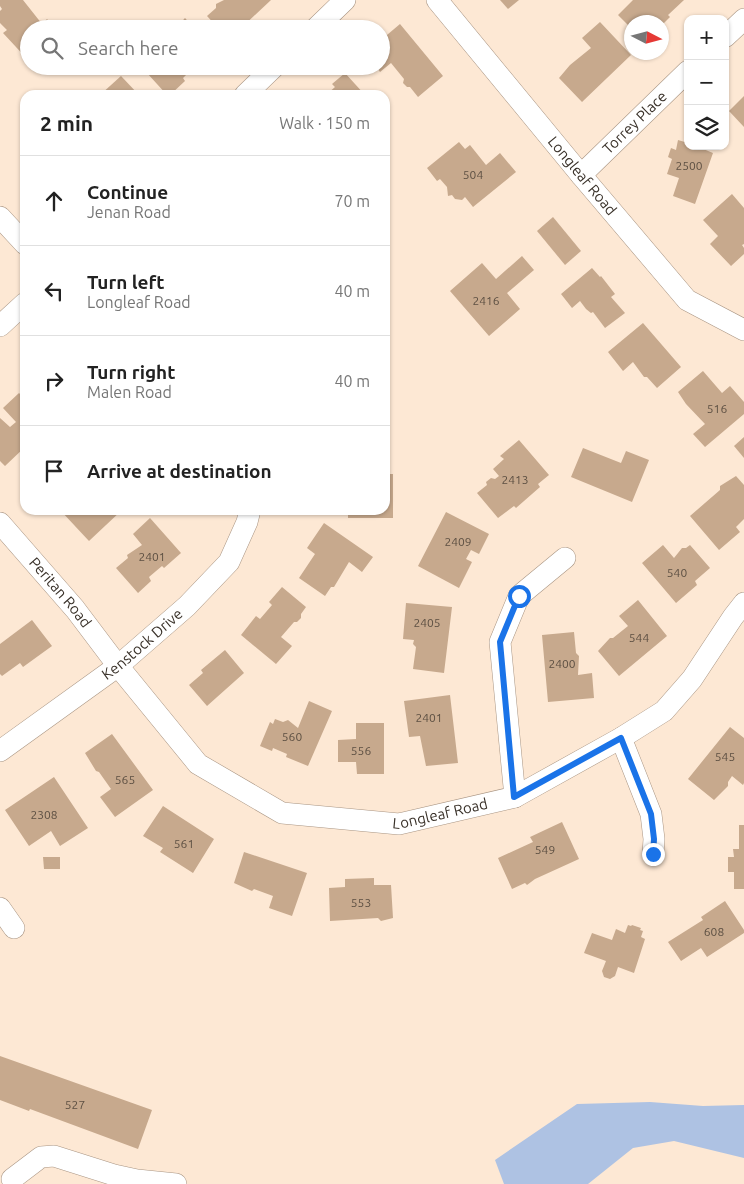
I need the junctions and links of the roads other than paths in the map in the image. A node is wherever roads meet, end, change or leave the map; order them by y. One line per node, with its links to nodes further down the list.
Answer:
1 (344, 0): 4 (street)
2 (437, 0): 9 (street, Longleaf Road)
3 (744, 19): 5 (street)
4 (324, 20)
5 (729, 33)
6 (266, 75): 8 (street)
7 (684, 75): 9 (street, Torrey Place)
8 (250, 90)
9 (581, 175): 14 (street, Longleaf Road)
10 (0, 217): 11 (street)
11 (20, 239)
12 (20, 308): 13 (street)
13 (0, 326)
14 (744, 330)
15 (249, 515): 19 (street, Kenstock Drive)
16 (0, 523): 19 (street, Peritan Road)
17 (565, 558): 22 (street)
18 (744, 603): 20 (street, Longleaf Road)
19 (118, 666): 21 (street, Kenstock Drive); 22 (street, Longleaf Road)
20 (621, 738): 22 (street, Longleaf Road); 23 (street)
21 (0, 751)
22 (514, 797)
23 (653, 854)
24 (0, 908): 25 (street)
25 (14, 928)
26 (9, 1177): 27 (street)
27 (176, 1184)

